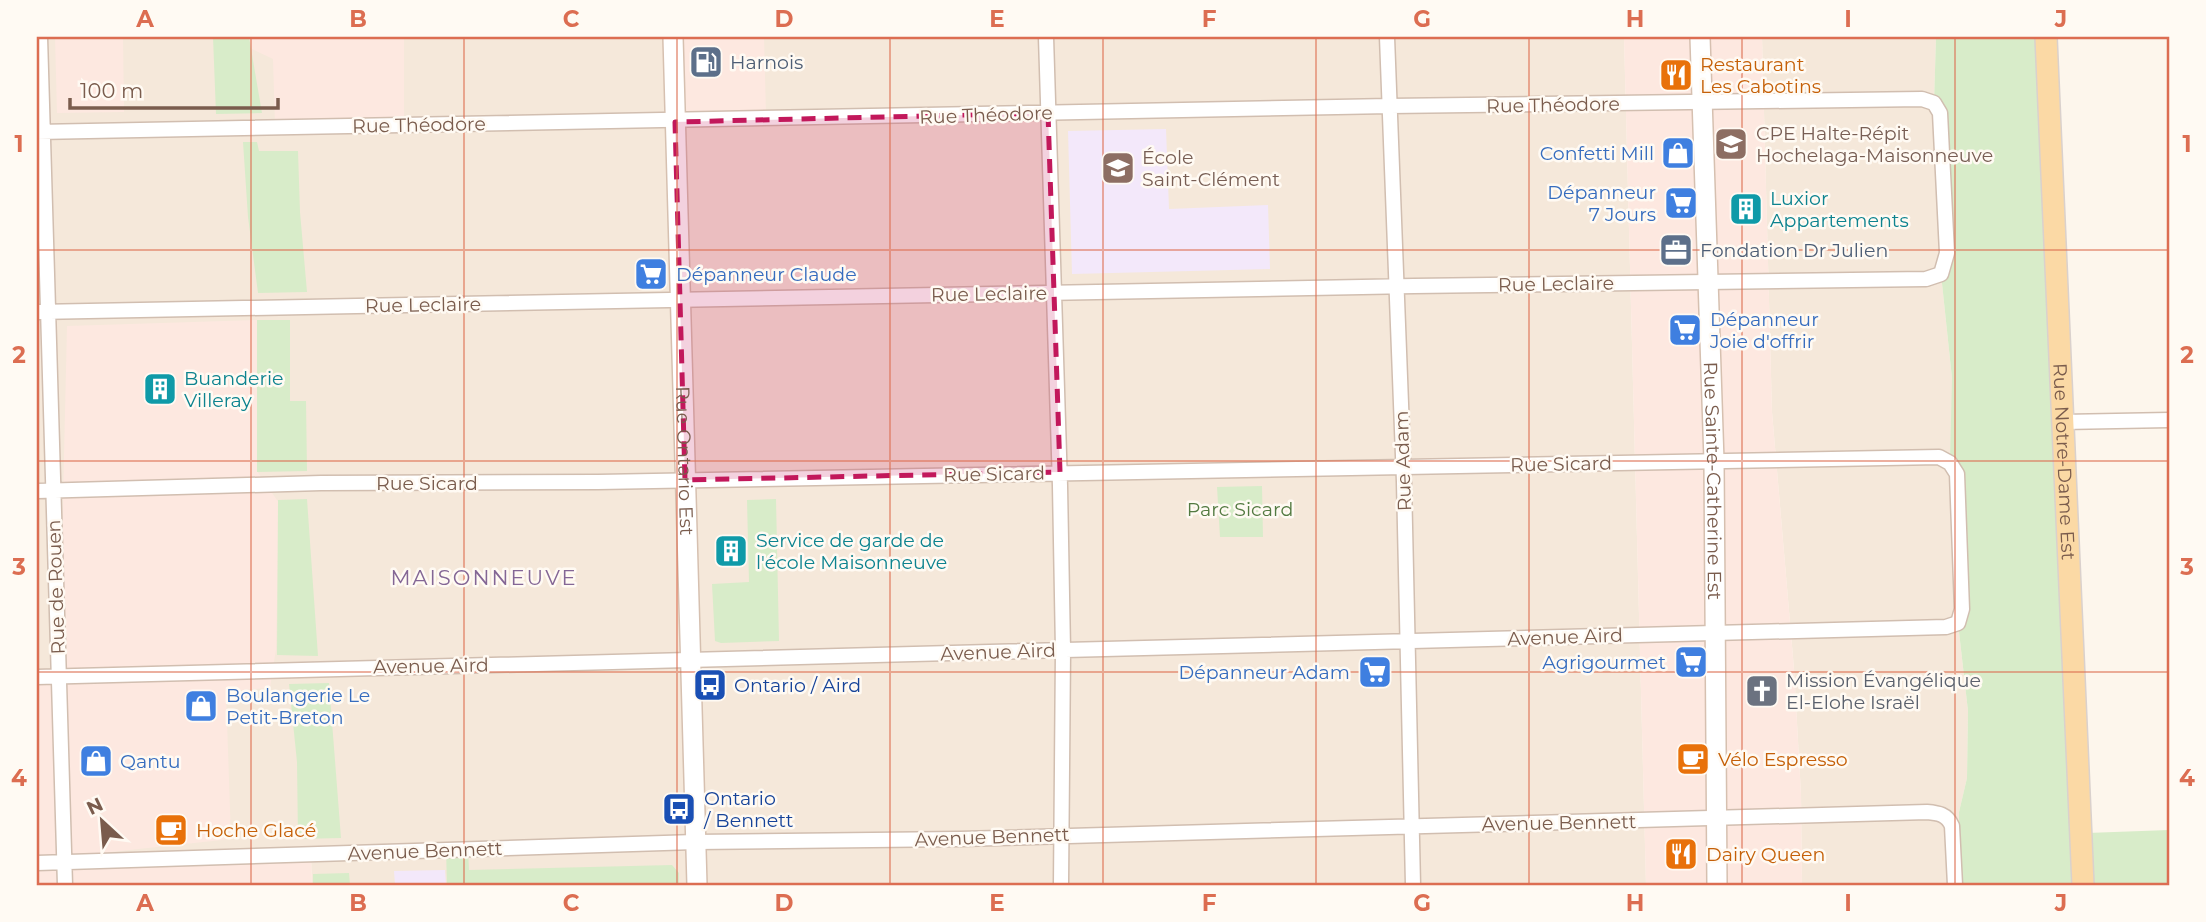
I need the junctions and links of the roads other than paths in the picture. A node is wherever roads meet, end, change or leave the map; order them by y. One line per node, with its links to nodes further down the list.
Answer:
1 (40, 37): 11 (street, Rue de Rouen)
2 (673, 37): 10 (main road, Rue Ontario Est)
3 (1046, 37): 9 (street)
4 (1387, 37): 8 (street, Rue Adam)
5 (1700, 37): 7 (main road, Rue Sainte-Catherine Est)
6 (2046, 37): 19 (main road, Rue Notre-Dame Est)
7 (1702, 104): 8 (street, Rue Théodore); 12 (street, Rue Théodore); 13 (main road, Rue Sainte-Catherine Est)
8 (1390, 106): 9 (street, Rue Théodore); 14 (street, Rue Adam)
9 (1048, 113): 10 (street, Rue Théodore); 15 (street)
10 (675, 122): 11 (street, Rue Théodore); 16 (main road, Rue Ontario Est)
11 (40, 132): 17 (street, Rue de Rouen)
12 (1941, 274): 13 (street, Rue Leclaire)
13 (1707, 282): 14 (street, Rue Leclaire); 20 (main road, Rue Sainte-Catherine Est)
14 (1397, 286): 15 (street, Rue Leclaire); 21 (street, Rue Adam)
15 (1055, 293): 16 (street, Rue Leclaire); 22 (street)
16 (681, 300): 17 (street, Rue Leclaire); 23 (main road, Rue Ontario Est)
17 (42, 312): 25 (street, Rue de Rouen)
18 (2169, 420): 19 (street)
19 (2063, 422): 45 (main road, Rue Notre-Dame Est)
20 (1714, 461): 21 (street, Rue Sicard); 26 (street, Rue Sicard); 27 (main road, Rue Sainte-Catherine Est)
21 (1403, 466): 22 (street, Rue Sicard); 28 (street, Rue Adam)
22 (1060, 472): 23 (street, Rue Sicard); 29 (street)
23 (685, 480): 25 (street, Rue Sicard); 30 (main road, Rue Ontario Est)
24 (37, 491): 25 (street, Rue Sicard)
25 (54, 491): 31 (street, Rue de Rouen)
26 (1958, 623): 27 (street, Avenue Aird)
27 (1717, 634): 28 (street, Avenue Aird); 33 (main road, Rue Sainte-Catherine Est)
28 (1409, 641): 29 (street, Avenue Aird); 34 (street, Rue Adam)
29 (1063, 650): 30 (street, Avenue Aird); 35 (street)
30 (691, 660): 31 (street, Avenue Aird); 36 (main road, Rue Ontario Est)
31 (59, 676): 32 (street, Avenue Aird); 37 (street, Rue de Rouen)
32 (37, 677)
33 (1717, 817): 34 (street, Avenue Bennett); 43 (main road, Rue Sainte-Catherine Est); 44 (street, Avenue Bennett)
34 (1413, 826): 35 (street, Avenue Bennett); 42 (street, Rue Adam)
35 (1061, 835): 36 (street, Avenue Bennett); 41 (street)
36 (695, 842): 37 (street, Avenue Bennett); 40 (main road, Rue Ontario Est)
37 (65, 861): 38 (street, Avenue Bennett); 39 (street, Rue de Rouen)
38 (37, 863)
39 (65, 885)
40 (697, 885)
41 (1061, 885)
42 (1413, 885)
43 (1717, 885)
44 (1955, 885)
45 (2083, 885)

